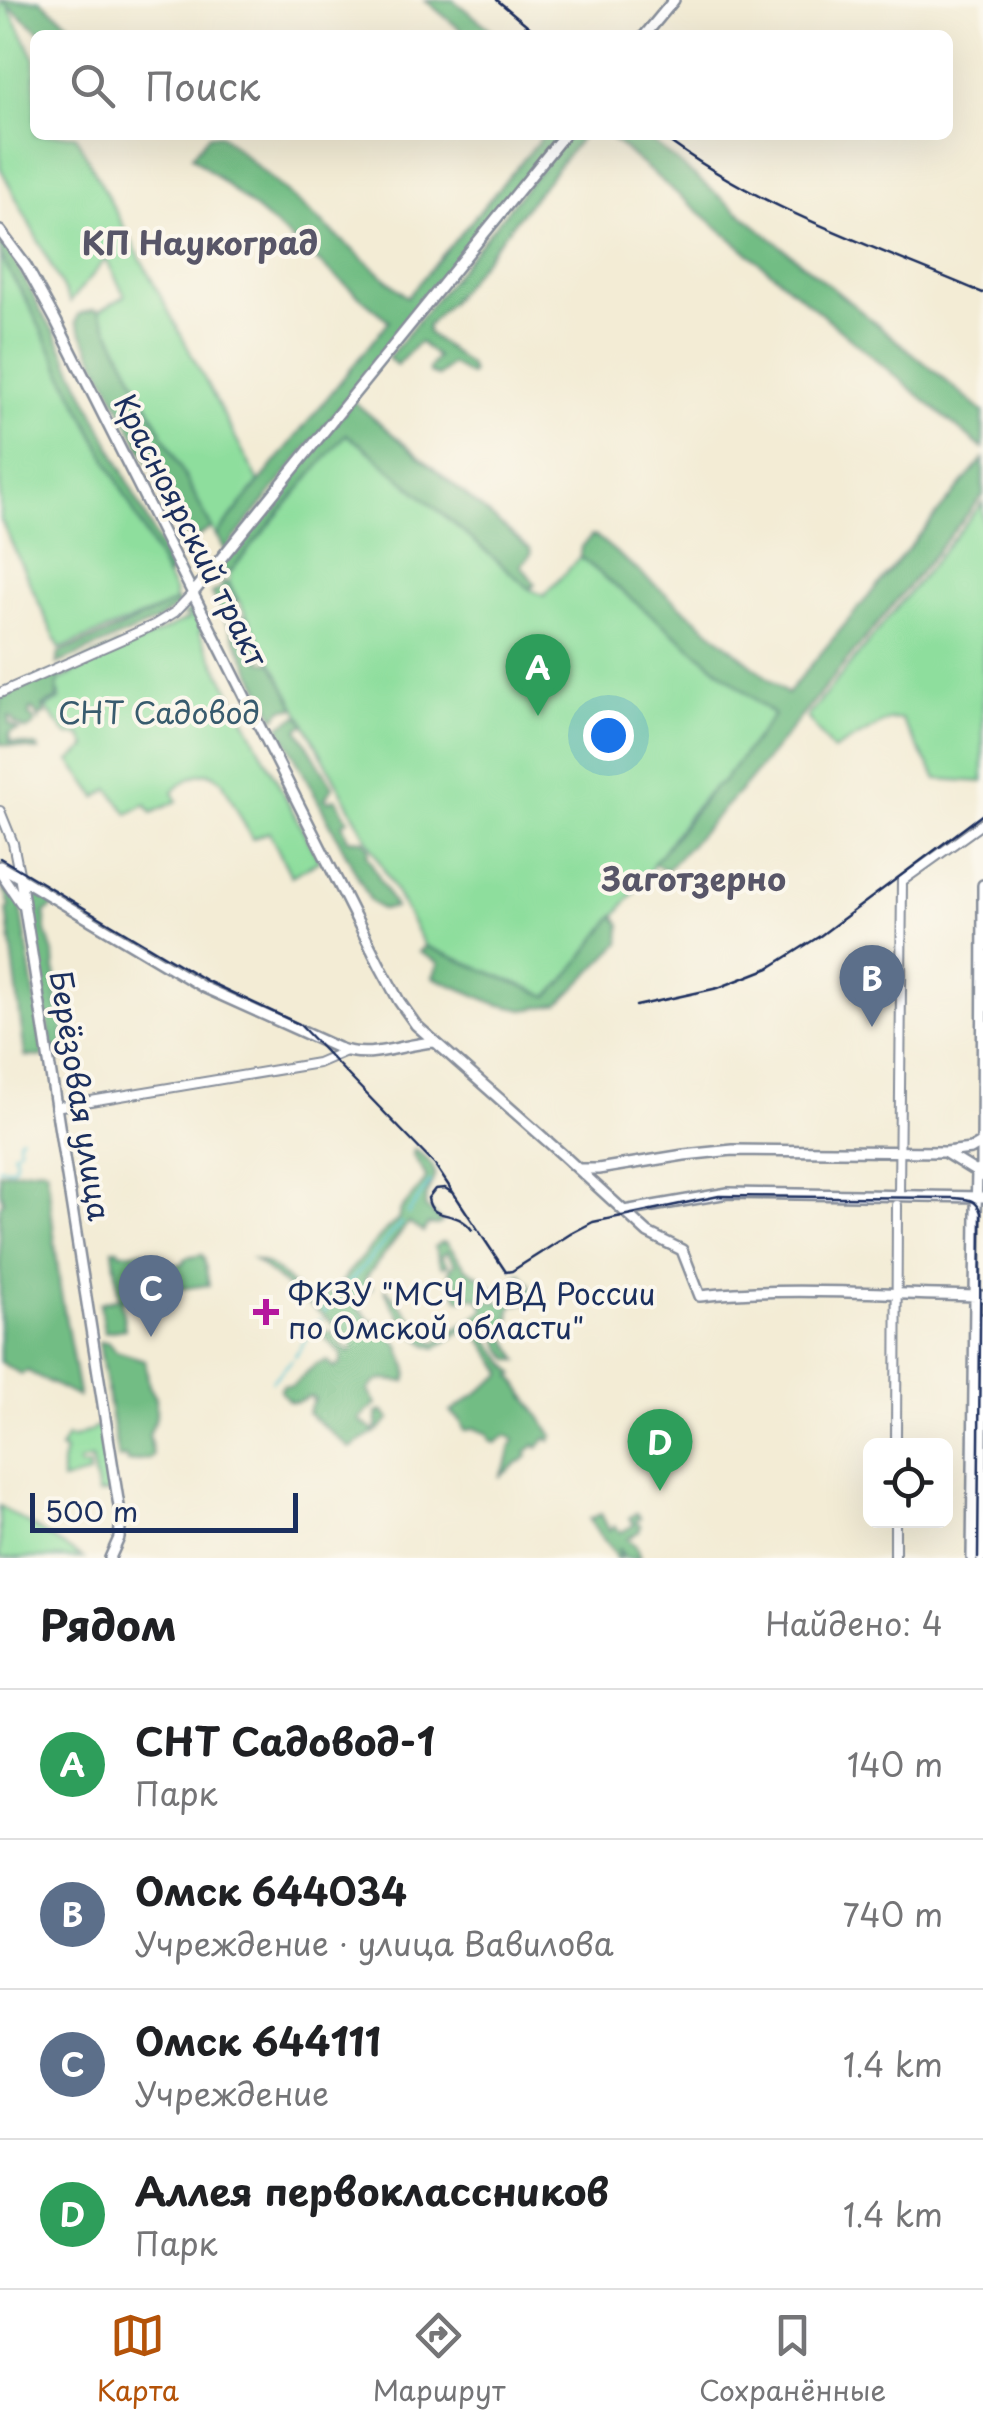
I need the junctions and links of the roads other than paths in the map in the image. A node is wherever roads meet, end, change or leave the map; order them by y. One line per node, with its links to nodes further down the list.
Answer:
1 (674, 0): 2 (main road)
2 (649, 30)
3 (560, 140): 5 (main road)
4 (0, 230): 5 (main road, Красноярский тракт)
5 (193, 593): 6 (street); 13 (main road, Красноярский тракт)
6 (0, 693)
7 (0, 810): 10 (street)
8 (983, 823): 19 (street)
9 (0, 869): 10 (main road); 12 (main road)
10 (20, 878): 12 (main road, Берёзовая улица); 16 (main road)
11 (983, 886): 18 (main road)
12 (24, 908): 17 (main road, Берёзовая улица)
13 (411, 1019): 14 (main road, Красноярский тракт); 15 (main road)
14 (434, 1042): 15 (main road); 21 (main road, Красноярский тракт)
15 (409, 1046): 16 (main road)
16 (346, 1051): 17 (street)
17 (55, 1107): 31 (main road, Берёзовая улица)
18 (982, 1143): 20 (main road); 22 (main road)
19 (899, 1152): 20 (main road); 21 (main road); 24 (street)
20 (944, 1152): 22 (main road)
21 (579, 1168): 25 (main road, Красноярский тракт)
22 (981, 1173): 23 (main road)
23 (980, 1197): 24 (main road); 27 (main road)
24 (898, 1200): 25 (main road); 26 (street)
25 (624, 1211): 26 (main road, Красноярский тракт)
26 (897, 1294): 27 (main road); 29 (street)
27 (979, 1296): 33 (main road)
28 (983, 1320): 34 (main road)
29 (896, 1438)
30 (895, 1528): 32 (street)
31 (110, 1558)
32 (895, 1558)
33 (972, 1558)
34 (981, 1558)

